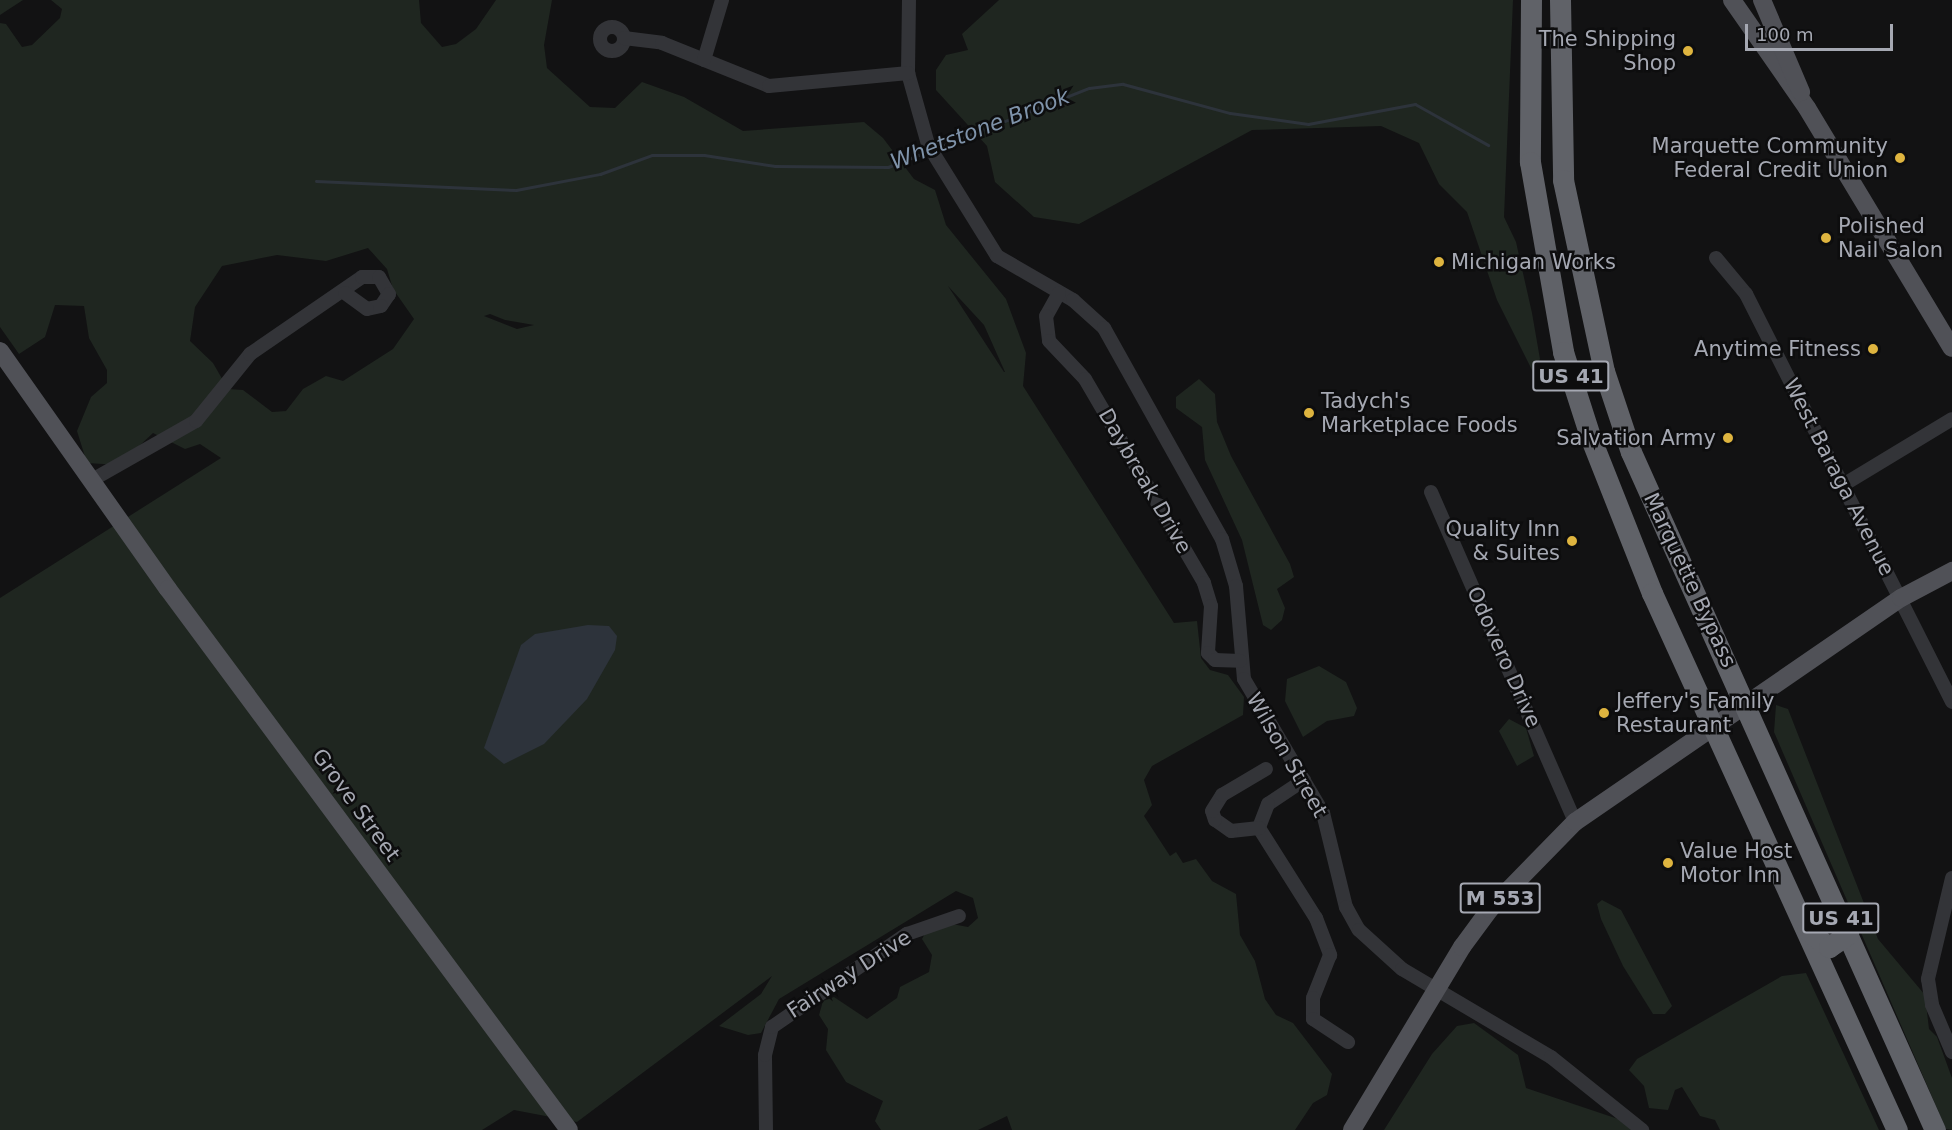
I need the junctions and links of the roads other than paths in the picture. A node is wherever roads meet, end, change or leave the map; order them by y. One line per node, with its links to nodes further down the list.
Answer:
1 (722, 0): 8 (street)
2 (909, 0): 9 (street, Wilson Street)
3 (1531, 0): 20 (highway, Marquette Bypass / US 41)
4 (1560, 0): 21 (highway, Marquette Bypass / US 41)
5 (1732, 0): 10 (main road)
6 (1762, 0): 10 (main road)
7 (624, 38): 8 (street)
8 (704, 60): 9 (street)
9 (908, 73): 13 (street, Wilson Street)
10 (1808, 108): 14 (main road)
11 (1716, 258): 18 (street, West Baraga Avenue)
12 (345, 293): 17 (street)
13 (1059, 293): 24 (street, Wilson Street); 24 (street, Daybreak Drive)
14 (1952, 348)
15 (0, 351): 17 (main road, Grove Street)
16 (1952, 419): 18 (street)
17 (92, 480): 39 (main road, Grove Street)
18 (1844, 485): 23 (street, West Baraga Avenue)
19 (1431, 492): 30 (street, Odovero Drive)
20 (1619, 510): 21 (highway); 27 (highway, Marquette Bypass / US 41)
21 (1662, 519): 26 (highway, Marquette Bypass / US 41)
22 (1952, 571): 23 (main road)
23 (1901, 598): 25 (street, West Baraga Avenue); 26 (main road)
24 (1240, 661): 29 (street, Wilson Street)
25 (1952, 702)
26 (1748, 706): 27 (main road, M 553); 35 (highway, Marquette Bypass / US 41)
27 (1714, 727): 30 (main road, M 553); 34 (highway, Marquette Bypass / US 41)
28 (1266, 769): 31 (street)
29 (1304, 780): 31 (street); 36 (street, Wilson Street)
30 (1575, 822): 36 (main road, M 553)
31 (1259, 828): 37 (street)
32 (1952, 878): 38 (street)
33 (959, 916): 40 (street, Fairway Drive)
34 (1806, 930): 35 (highway); 43 (highway, Marquette Bypass / US 41)
35 (1848, 934): 44 (highway, Marquette Bypass / US 41)
36 (1436, 988): 41 (main road, M 553); 42 (street, Wilson Street)
37 (1348, 1042)
38 (1952, 1052)
39 (568, 1130)
40 (766, 1130)
41 (1352, 1130)
42 (1642, 1130)
43 (1897, 1130)
44 (1935, 1130)

